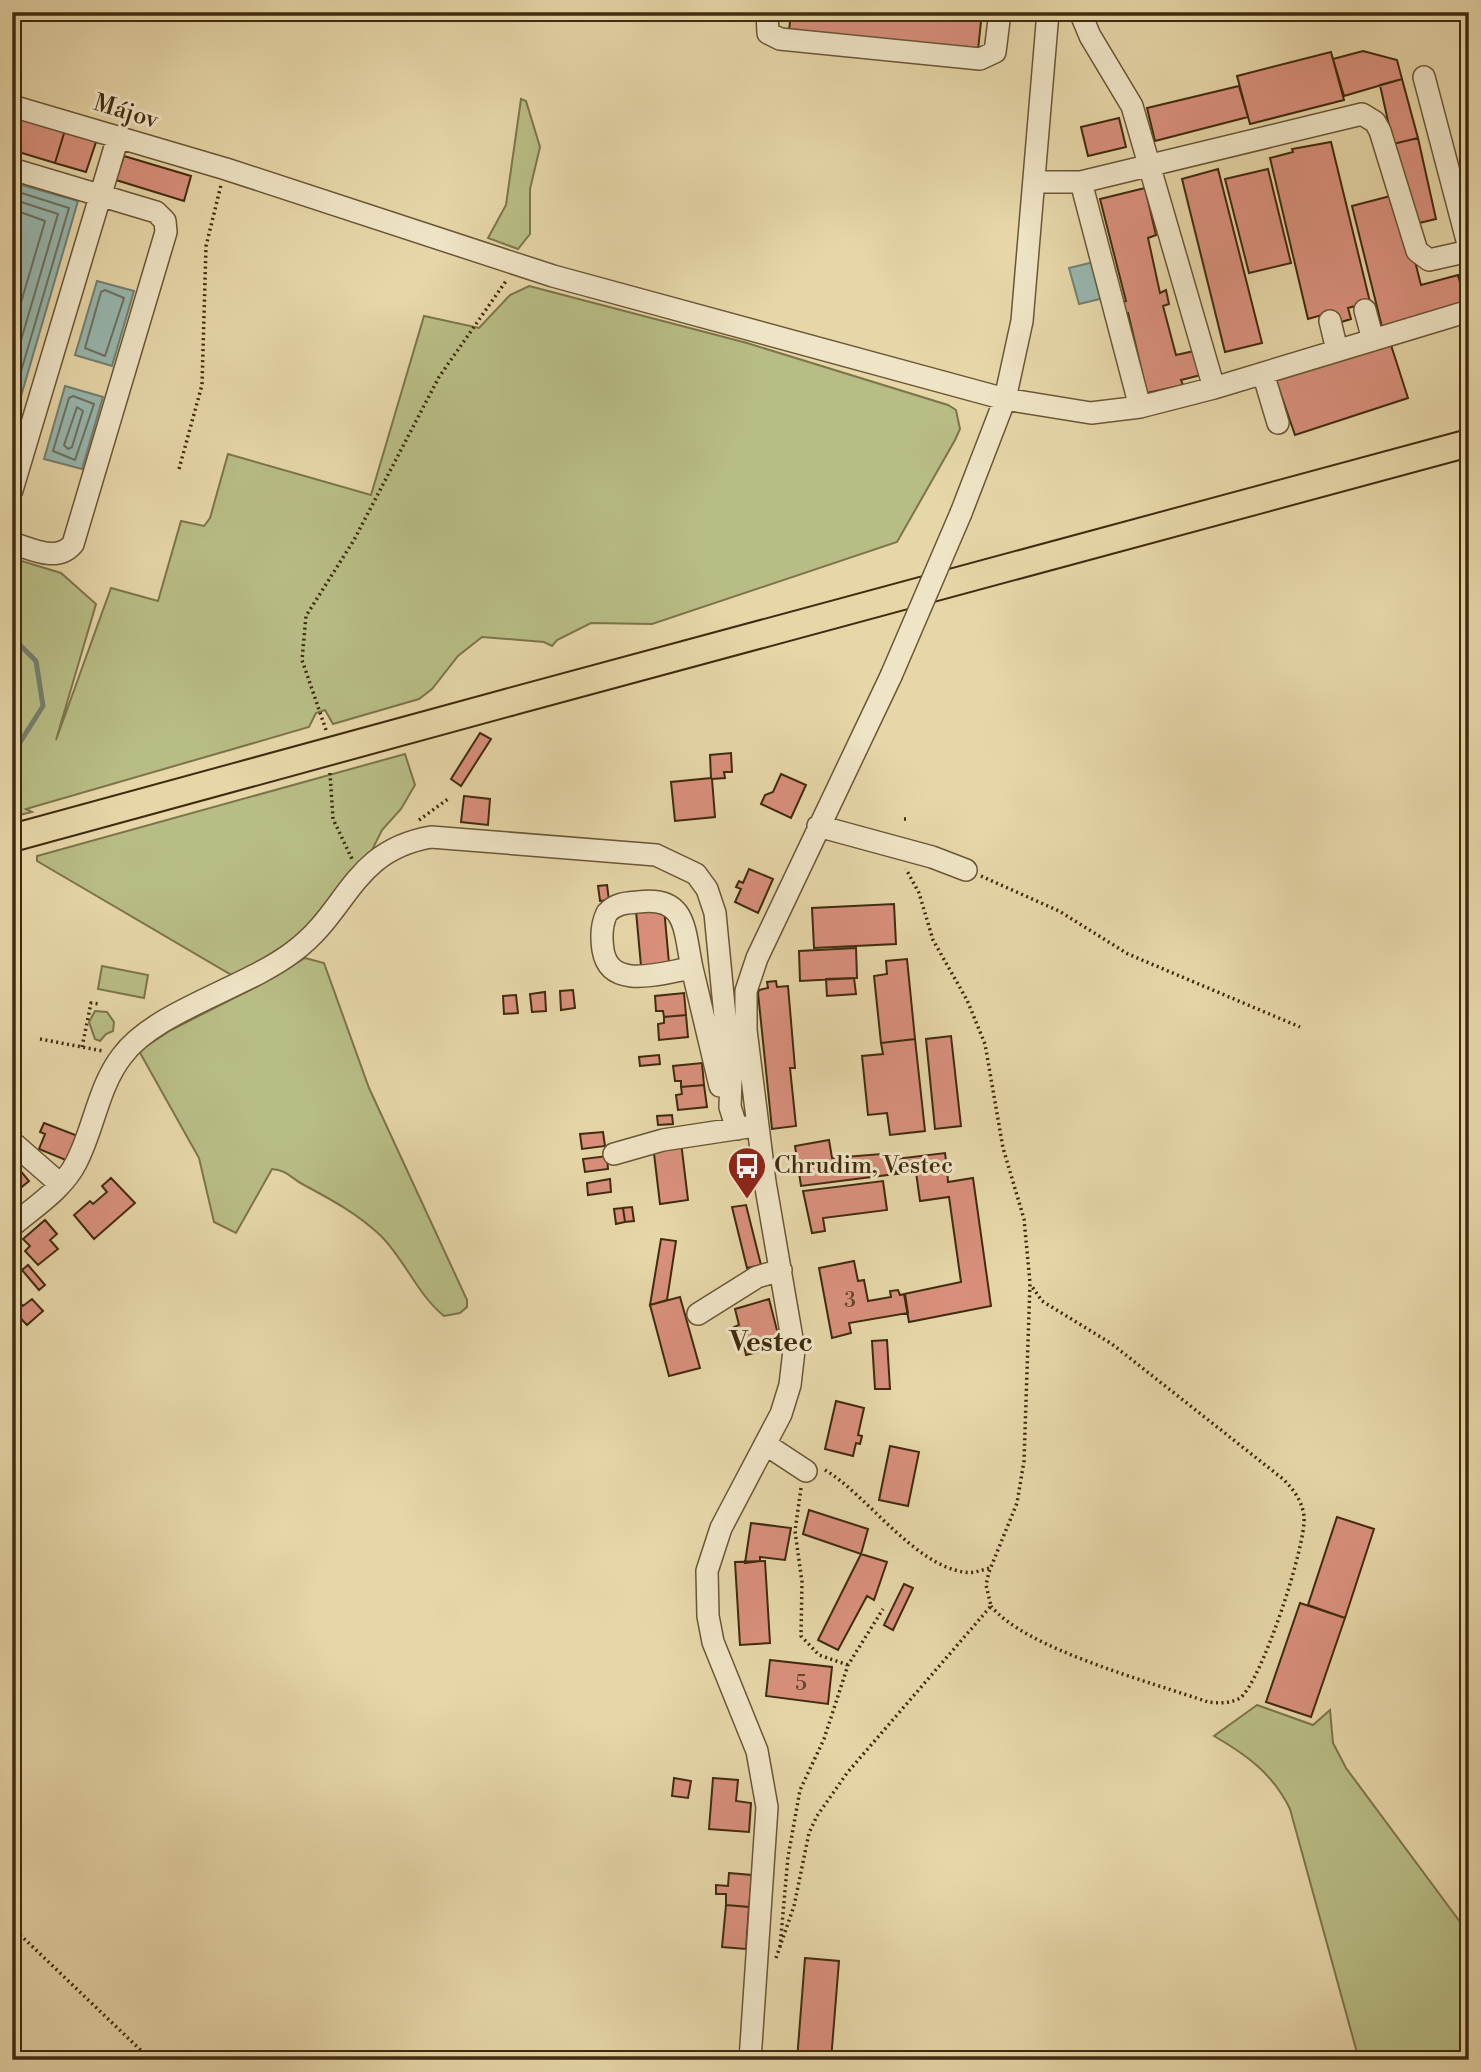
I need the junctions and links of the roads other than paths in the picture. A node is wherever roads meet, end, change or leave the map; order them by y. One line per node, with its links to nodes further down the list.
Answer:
1 (767, 12): 2 (street)
2 (1000, 12)
3 (1048, 12): 10 (street)
4 (1080, 12): 8 (street)
5 (1424, 77): 13 (street)
6 (12, 106): 7 (street, Májov)
7 (118, 137): 12 (street); 21 (street, Májov)
8 (1152, 166): 11 (street); 13 (street); 20 (street)
9 (12, 169): 12 (street)
10 (1035, 182): 11 (street); 21 (street)
11 (1081, 183): 22 (street)
12 (100, 195): 25 (street); 26 (street)
13 (1469, 249)
14 (1365, 310): 17 (street)
15 (1469, 311): 17 (street, Májov)
16 (1330, 321): 18 (street)
17 (1373, 340): 18 (street, Májov)
18 (1338, 350): 19 (street, Májov)
19 (1263, 373): 20 (street, Májov); 23 (street)
20 (1214, 387): 22 (street, Májov)
21 (1005, 399): 22 (street, Májov); 27 (street, bridge)
22 (1140, 407)
23 (1278, 423)
24 (1469, 443): 28 (main road, bridge)
25 (12, 490)
26 (12, 543)
27 (818, 826): 29 (street); 32 (street)
28 (12, 838)
29 (966, 870)
30 (692, 968): 30 (street); 31 (street)
31 (730, 1102): 32 (street); 35 (street)
32 (747, 1127): 34 (street); 37 (street)
33 (12, 1142): 35 (street)
34 (614, 1154)
35 (60, 1184): 36 (street)
36 (12, 1226)
37 (781, 1270): 38 (street); 39 (street)
38 (698, 1314)
39 (765, 1444): 40 (street); 41 (street)
40 (806, 1471)
41 (750, 2060)

